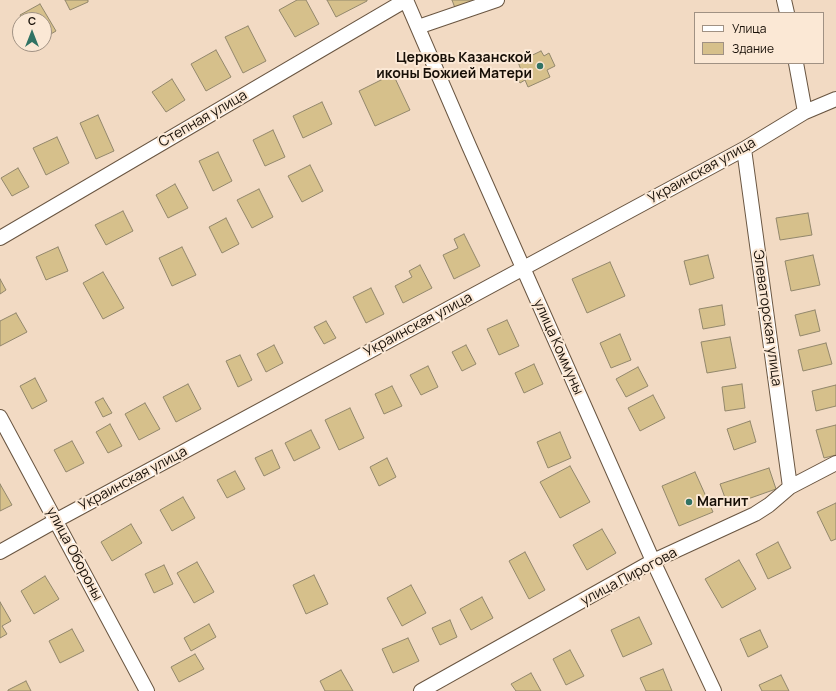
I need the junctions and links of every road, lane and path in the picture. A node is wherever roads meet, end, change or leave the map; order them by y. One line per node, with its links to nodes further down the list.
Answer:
1 (406, 0): 5 (street, улица Коммуны); 10 (street, Степная улица)
2 (497, 0): 5 (street)
3 (784, 0): 4 (street)
4 (787, 12)
5 (418, 27): 11 (street, улица Коммуны)
6 (796, 64): 8 (street)
7 (836, 99): 8 (street, Украинская улица)
8 (805, 112): 9 (street, Украинская улица)
9 (744, 149): 11 (street, Украинская улица); 14 (street, Элеваторская улица)
10 (0, 238)
11 (523, 268): 15 (street, Украинская улица); 17 (street, улица Коммуны)
12 (0, 417): 15 (street, улица Обороны)
13 (836, 463): 14 (street, улица Пирогова)
14 (790, 487): 17 (street, улица Пирогова)
15 (57, 520): 16 (street, Украинская улица); 18 (street, улица Обороны)
16 (0, 552)
17 (653, 561): 19 (street, улица Пирогова); 20 (street, улица Коммуны)
18 (147, 691)
19 (421, 691)
20 (714, 691)

